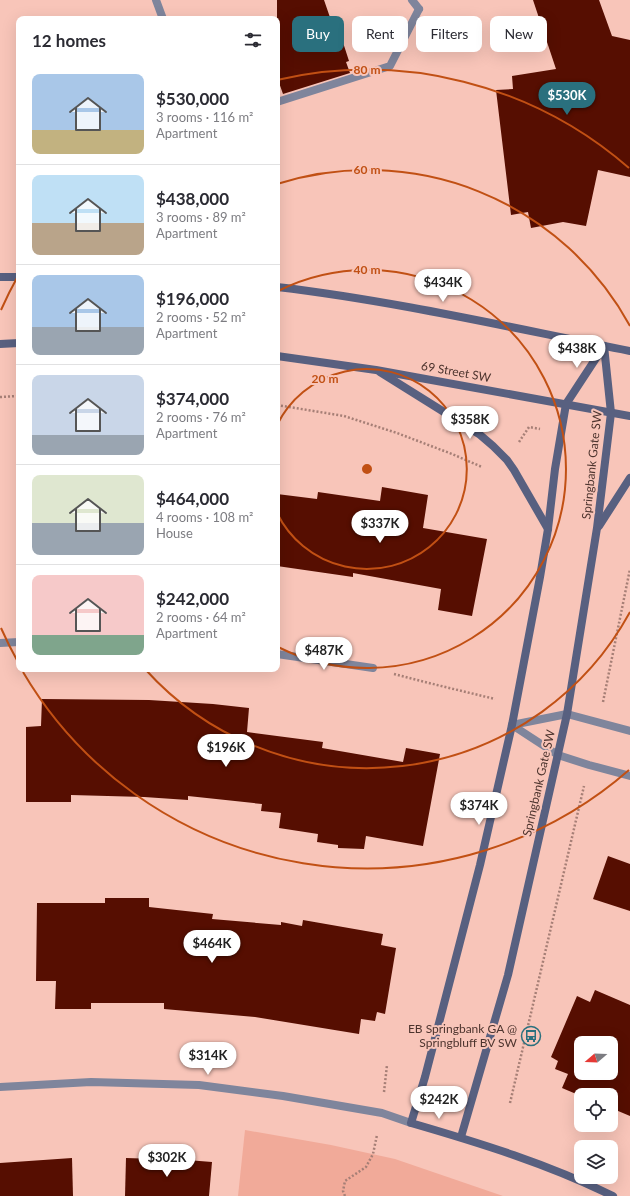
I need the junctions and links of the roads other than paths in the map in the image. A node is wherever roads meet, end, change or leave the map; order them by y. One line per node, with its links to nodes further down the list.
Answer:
1 (156, 0): 3 (street)
2 (412, 0): 4 (street)
3 (162, 16)
4 (280, 101)
5 (16, 276): 6 (street)
6 (0, 277)
7 (280, 287): 10 (street)
8 (16, 343): 9 (street)
9 (0, 344)
10 (604, 346): 11 (street); 14 (street); 15 (street, Springbank Gate SW)
11 (630, 351)
12 (280, 356): 13 (street, 69 Street SW)
13 (376, 370): 14 (street, 69 Street SW); 19 (street)
14 (566, 404): 15 (street, 69 Street SW); 19 (street)
15 (611, 413): 16 (street, 69 Street SW); 18 (street, Springbank Gate SW)
16 (630, 416)
17 (630, 478): 18 (street)
18 (597, 528): 24 (street, Springbank Gate SW)
19 (548, 529): 25 (street)
20 (16, 642): 21 (street)
21 (0, 643)
22 (280, 654): 23 (street)
23 (373, 668)
24 (567, 714): 25 (street); 26 (street); 27 (street, Springbank Gate SW)
25 (512, 726): 27 (street); 30 (street)
26 (630, 731)
27 (558, 755): 28 (street); 31 (street, Springbank Gate SW)
28 (630, 776)
29 (0, 1087): 30 (street)
30 (411, 1123): 31 (street)
31 (461, 1138): 32 (street)
32 (613, 1196)

